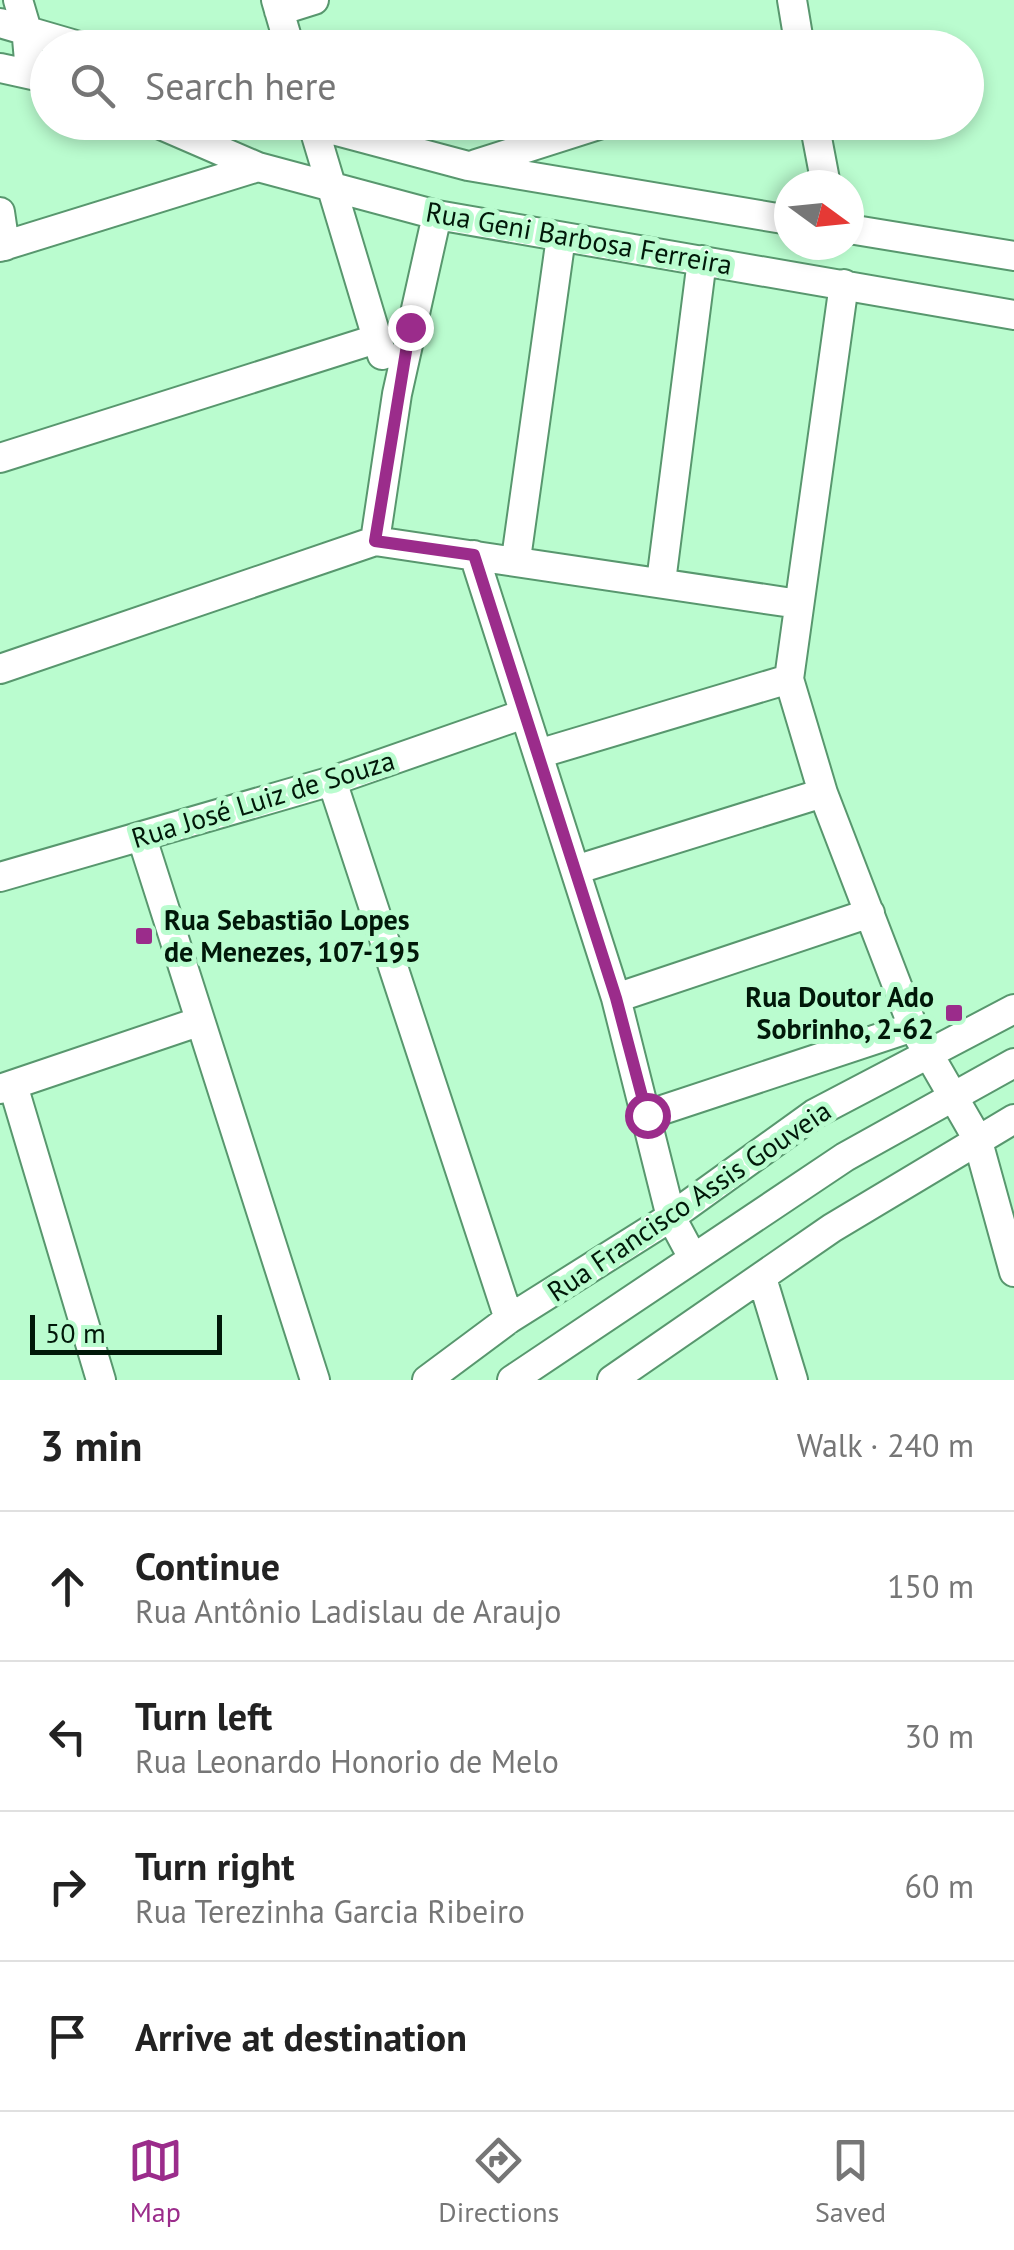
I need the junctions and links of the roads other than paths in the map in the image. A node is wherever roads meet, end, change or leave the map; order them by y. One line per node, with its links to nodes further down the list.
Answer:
1 (314, 0): 3 (street)
2 (792, 0): 7 (street)
3 (277, 6): 6 (street)
4 (15, 17): 5 (street); 8 (street)
5 (45, 30)
6 (284, 30)
7 (797, 30)
8 (30, 55)
9 (0, 68): 10 (street)
10 (30, 74)
11 (196, 140): 17 (street, Rua Geni Barbosa Ferreira)
12 (315, 140): 19 (street)
13 (370, 140): 16 (street, Rua Geni Barbosa Ferreira)
14 (551, 140): 16 (street)
15 (817, 140): 18 (street)
16 (468, 166): 22 (street, Rua Geni Barbosa Ferreira)
17 (258, 167): 19 (street, Rua Geni Barbosa Ferreira); 25 (street)
18 (823, 170)
19 (332, 188): 21 (street, Rua Geni Barbosa Ferreira); 30 (street)
20 (0, 212): 25 (street)
21 (437, 215): 24 (street, Rua Geni Barbosa Ferreira); 31 (street)
22 (774, 217)
23 (864, 231): 26 (street)
24 (561, 238): 27 (street, Rua Geni Barbosa Ferreira); 35 (street)
25 (2, 246)
26 (1014, 256)
27 (702, 260): 28 (street, Rua Geni Barbosa Ferreira); 36 (street)
28 (844, 284): 29 (street, Rua Geni Barbosa Ferreira); 37 (street)
29 (1014, 314)
30 (376, 339): 31 (street); 32 (street)
31 (397, 394): 33 (street)
32 (0, 458)
33 (375, 541): 34 (street); 38 (street)
34 (474, 555): 35 (street); 40 (street)
35 (516, 559): 36 (street)
36 (661, 582): 37 (street)
37 (798, 604): 39 (street)
38 (0, 668)
39 (789, 679): 41 (street); 43 (street)
40 (524, 714): 41 (street); 42 (street, Rua José Luiz de Souza)
41 (538, 754): 45 (street)
42 (332, 781): 44 (street, Rua José Luiz de Souza); 63 (street)
43 (823, 792): 45 (street); 47 (street)
44 (142, 838): 46 (street, Rua José Luiz de Souza); 50 (street)
45 (575, 870): 48 (street)
46 (0, 877)
47 (870, 913): 48 (street); 51 (street)
48 (616, 998): 56 (street)
49 (1014, 1009): 52 (street, Rua Francisco Assis Gouveia)
50 (198, 1022): 54 (street); 65 (street)
51 (913, 1027): 52 (street); 56 (street)
52 (929, 1056): 55 (street); 59 (street, Rua Francisco Assis Gouveia)
53 (1014, 1063): 55 (street, Rua Francisco Assis Gouveia)
54 (6, 1087): 64 (street)
55 (950, 1097): 58 (street); 60 (street, Rua Francisco Assis Gouveia)
56 (647, 1115): 59 (street)
57 (1014, 1119): 58 (street)
58 (977, 1138): 61 (street); 62 (street)
59 (671, 1217): 60 (street); 63 (street, Rua Francisco Assis Gouveia)
60 (694, 1258): 67 (street, Rua Francisco Assis Gouveia)
61 (1014, 1272)
62 (762, 1278): 68 (street); 69 (street)
63 (508, 1320): 66 (street, Rua Francisco Assis Gouveia)
64 (101, 1380)
65 (315, 1380)
66 (428, 1380)
67 (512, 1380)
68 (612, 1380)
69 (793, 1380)

